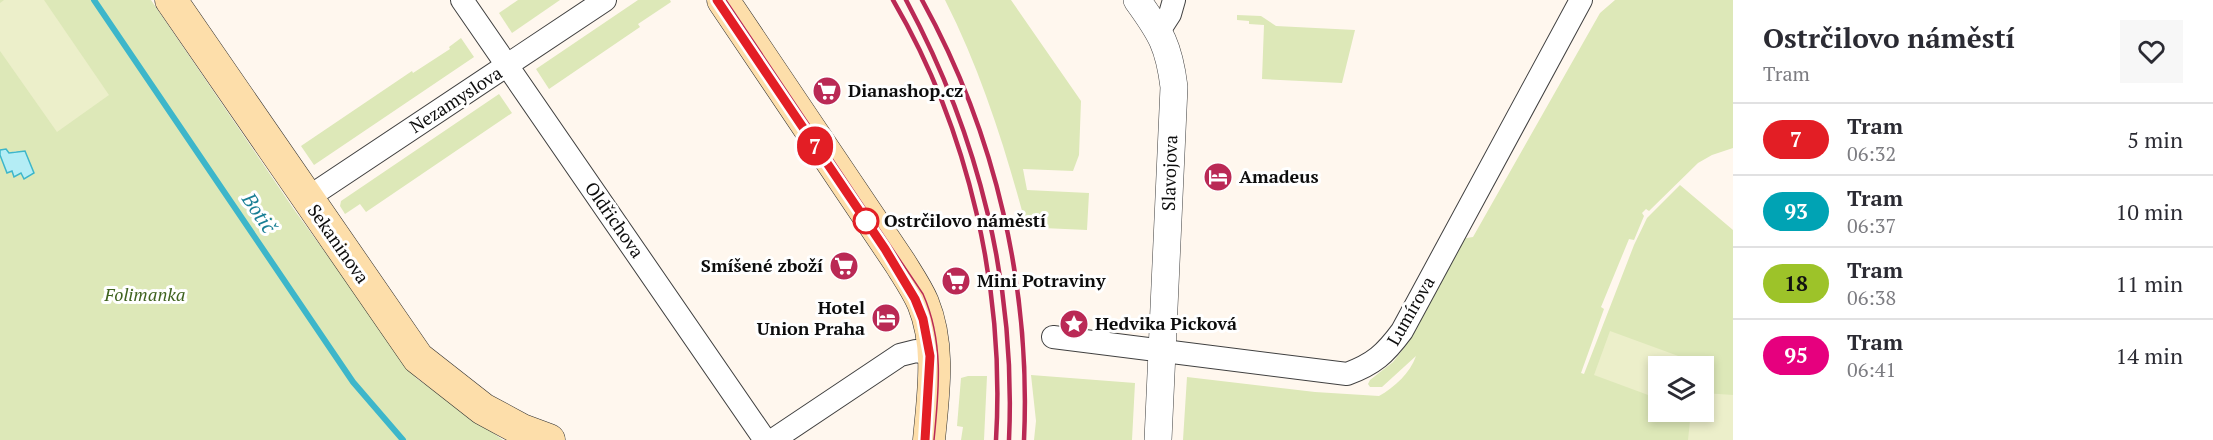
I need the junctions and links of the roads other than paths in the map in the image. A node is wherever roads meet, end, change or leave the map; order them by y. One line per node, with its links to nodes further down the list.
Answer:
1 (171, 0): 10 (main road, Sekaninova)
2 (462, 0): 9 (street, Oldřichova)
3 (605, 0): 9 (street, Nezamyslova)
4 (723, 0): 13 (main road)
5 (1137, 0): 8 (street, Slavojova)
6 (1174, 0): 8 (street)
7 (1581, 0): 12 (street, Lumírova)
8 (1160, 31): 12 (street, Slavojova)
9 (507, 66): 10 (street, Nezamyslova); 15 (street, Oldřichova)
10 (306, 199): 14 (main road, Sekaninova)
11 (1053, 337): 12 (street, Lumírova)
12 (1163, 351): 18 (street, Slavojova)
13 (935, 355): 16 (street); 17 (main road)
14 (549, 440)
15 (765, 440)
16 (773, 440)
17 (929, 440)
18 (1158, 440)

